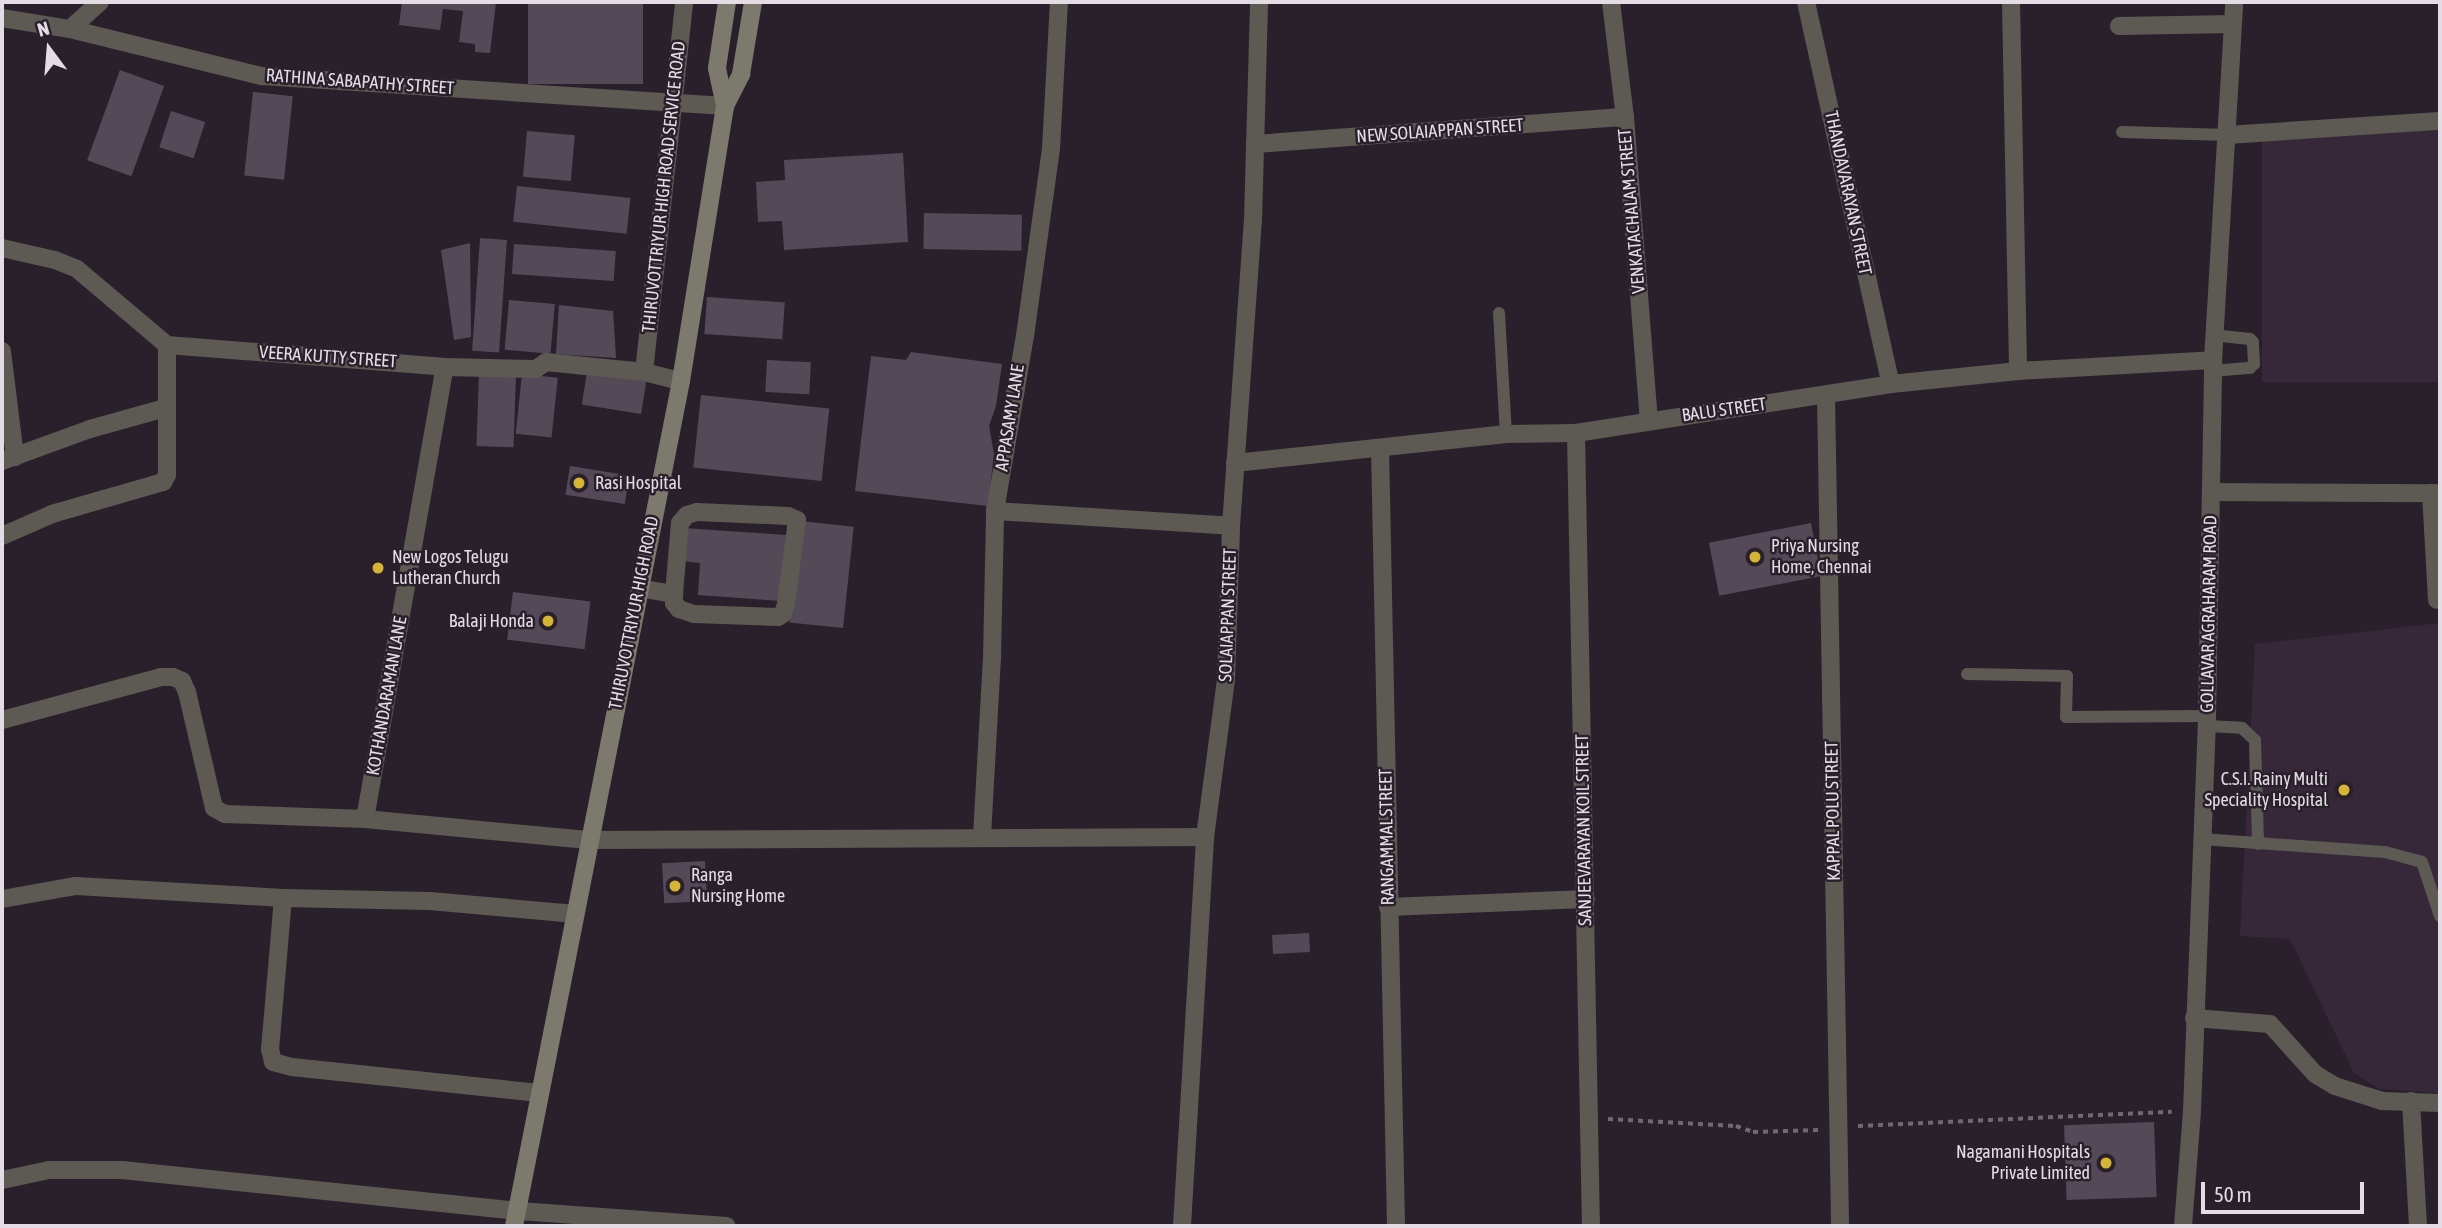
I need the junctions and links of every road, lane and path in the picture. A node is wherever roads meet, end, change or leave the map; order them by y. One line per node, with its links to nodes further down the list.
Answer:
1 (100, 2): 14 (street)
2 (684, 2): 15 (street, THIRUVOTTRIYUR HIGH ROAD SERVICE ROAD)
3 (727, 2): 16 (main road)
4 (754, 2): 16 (main road, THIRUVOTTRIYUR HIGH ROAD)
5 (1059, 2): 44 (street, APPASAMY LANE)
6 (1259, 2): 21 (street, SOLAIAPPAN STREET)
7 (1611, 2): 17 (street, VENKATACHALAM STREET)
8 (1806, 2): 32 (street, THANDAVARAYAN STREET)
9 (2011, 2): 29 (street)
10 (2234, 2): 12 (street, GOLLAVAR AGRAHARAM ROAD)
11 (2, 18): 14 (street, RATHINA SABAPATHY STREET)
12 (2233, 24): 13 (street); 20 (street, GOLLAVAR AGRAHARAM ROAD)
13 (2119, 26)
14 (70, 29): 15 (street, RATHINA SABAPATHY STREET)
15 (674, 105): 16 (street, RATHINA SABAPATHY STREET); 30 (street, THIRUVOTTRIYUR HIGH ROAD SERVICE ROAD)
16 (725, 106): 31 (main road, THIRUVOTTRIYUR HIGH ROAD)
17 (1625, 117): 21 (street, NEW SOLAIAPPAN STREET); 35 (street, VENKATACHALAM STREET)
18 (2440, 121): 20 (street)
19 (2122, 132): 20 (lane)
20 (2227, 135): 24 (street, GOLLAVAR AGRAHARAM ROAD)
21 (1255, 144): 40 (street, SOLAIAPPAN STREET)
22 (2, 248): 25 (street)
23 (1499, 313): 37 (lane)
24 (2214, 335): 27 (street, GOLLAVAR AGRAHARAM ROAD); 27 (lane)
25 (167, 345): 28 (street, VEERA KUTTY STREET); 34 (street)
26 (2, 351): 39 (street)
27 (2213, 366): 29 (street, BALU STREET); 41 (street, GOLLAVAR AGRAHARAM ROAD)
28 (445, 367): 30 (street, VEERA KUTTY STREET); 54 (street, KOTHANDARAMAN LANE)
29 (2018, 371): 32 (street, BALU STREET)
30 (644, 372): 31 (street, VEERA KUTTY STREET)
31 (681, 381): 43 (main road, THIRUVOTTRIYUR HIGH ROAD)
32 (1891, 384): 33 (street, BALU STREET)
33 (1826, 396): 35 (street, BALU STREET); 72 (street, KAPPAL POLU STREET)
34 (165, 408): 39 (street); 47 (street)
35 (1649, 421): 36 (street, BALU STREET)
36 (1576, 433): 37 (street, BALU STREET); 62 (street, SANJEEVARAYAN KOIL STREET)
37 (1506, 434): 38 (street, BALU STREET)
38 (1380, 448): 40 (street, BALU STREET); 63 (street, RANGAMMAL STREET)
39 (8, 459)
40 (1235, 463): 46 (street, SOLAIAPPAN STREET)
41 (2211, 492): 42 (street); 53 (street, GOLLAVAR AGRAHARAM ROAD)
42 (2435, 493): 50 (street)
43 (655, 508): 45 (street); 48 (main road, THIRUVOTTRIYUR HIGH ROAD)
44 (995, 510): 46 (street); 55 (street, APPASAMY LANE)
45 (687, 515): 49 (street); 49 (street)
46 (1231, 526): 56 (street, SOLAIAPPAN STREET)
47 (2, 536)
48 (639, 588): 49 (street); 58 (main road, THIRUVOTTRIYUR HIGH ROAD)
49 (674, 593)
50 (2438, 600)
51 (1967, 674): 53 (lane)
52 (2, 720): 54 (street)
53 (2207, 721): 57 (street, GOLLAVAR AGRAHARAM ROAD); 59 (lane)
54 (365, 819): 58 (street)
55 (982, 836): 56 (street); 58 (street)
56 (1205, 837): 76 (street, SOLAIAPPAN STREET)
57 (2202, 839): 59 (lane); 66 (street, GOLLAVAR AGRAHARAM ROAD)
58 (588, 840): 64 (main road, THIRUVOTTRIYUR HIGH ROAD)
59 (2258, 844): 65 (lane)
60 (283, 898): 61 (street); 64 (street); 67 (street)
61 (2, 899)
62 (1586, 899): 63 (street); 71 (street, SANJEEVARAYAN KOIL STREET)
63 (1388, 907): 77 (street, RANGAMMAL STREET)
64 (576, 914): 67 (main road, THIRUVOTTRIYUR HIGH ROAD)
65 (2440, 916)
66 (2194, 1018): 68 (street); 70 (street, GOLLAVAR AGRAHARAM ROAD)
67 (540, 1093): 74 (main road, THIRUVOTTRIYUR HIGH ROAD)
68 (2411, 1101): 69 (street); 81 (street)
69 (2440, 1102)
70 (2192, 1111): 72 (path); 80 (street, GOLLAVAR AGRAHARAM ROAD)
71 (1589, 1119): 72 (path); 78 (street, SANJEEVARAYAN KOIL STREET)
72 (1839, 1127): 79 (street, KAPPAL POLU STREET)
73 (2, 1180): 74 (street)
74 (516, 1219): 75 (street)
75 (726, 1226)
76 (1182, 1226)
77 (1396, 1226)
78 (1591, 1226)
79 (1840, 1226)
80 (2182, 1226)
81 (2418, 1226)

